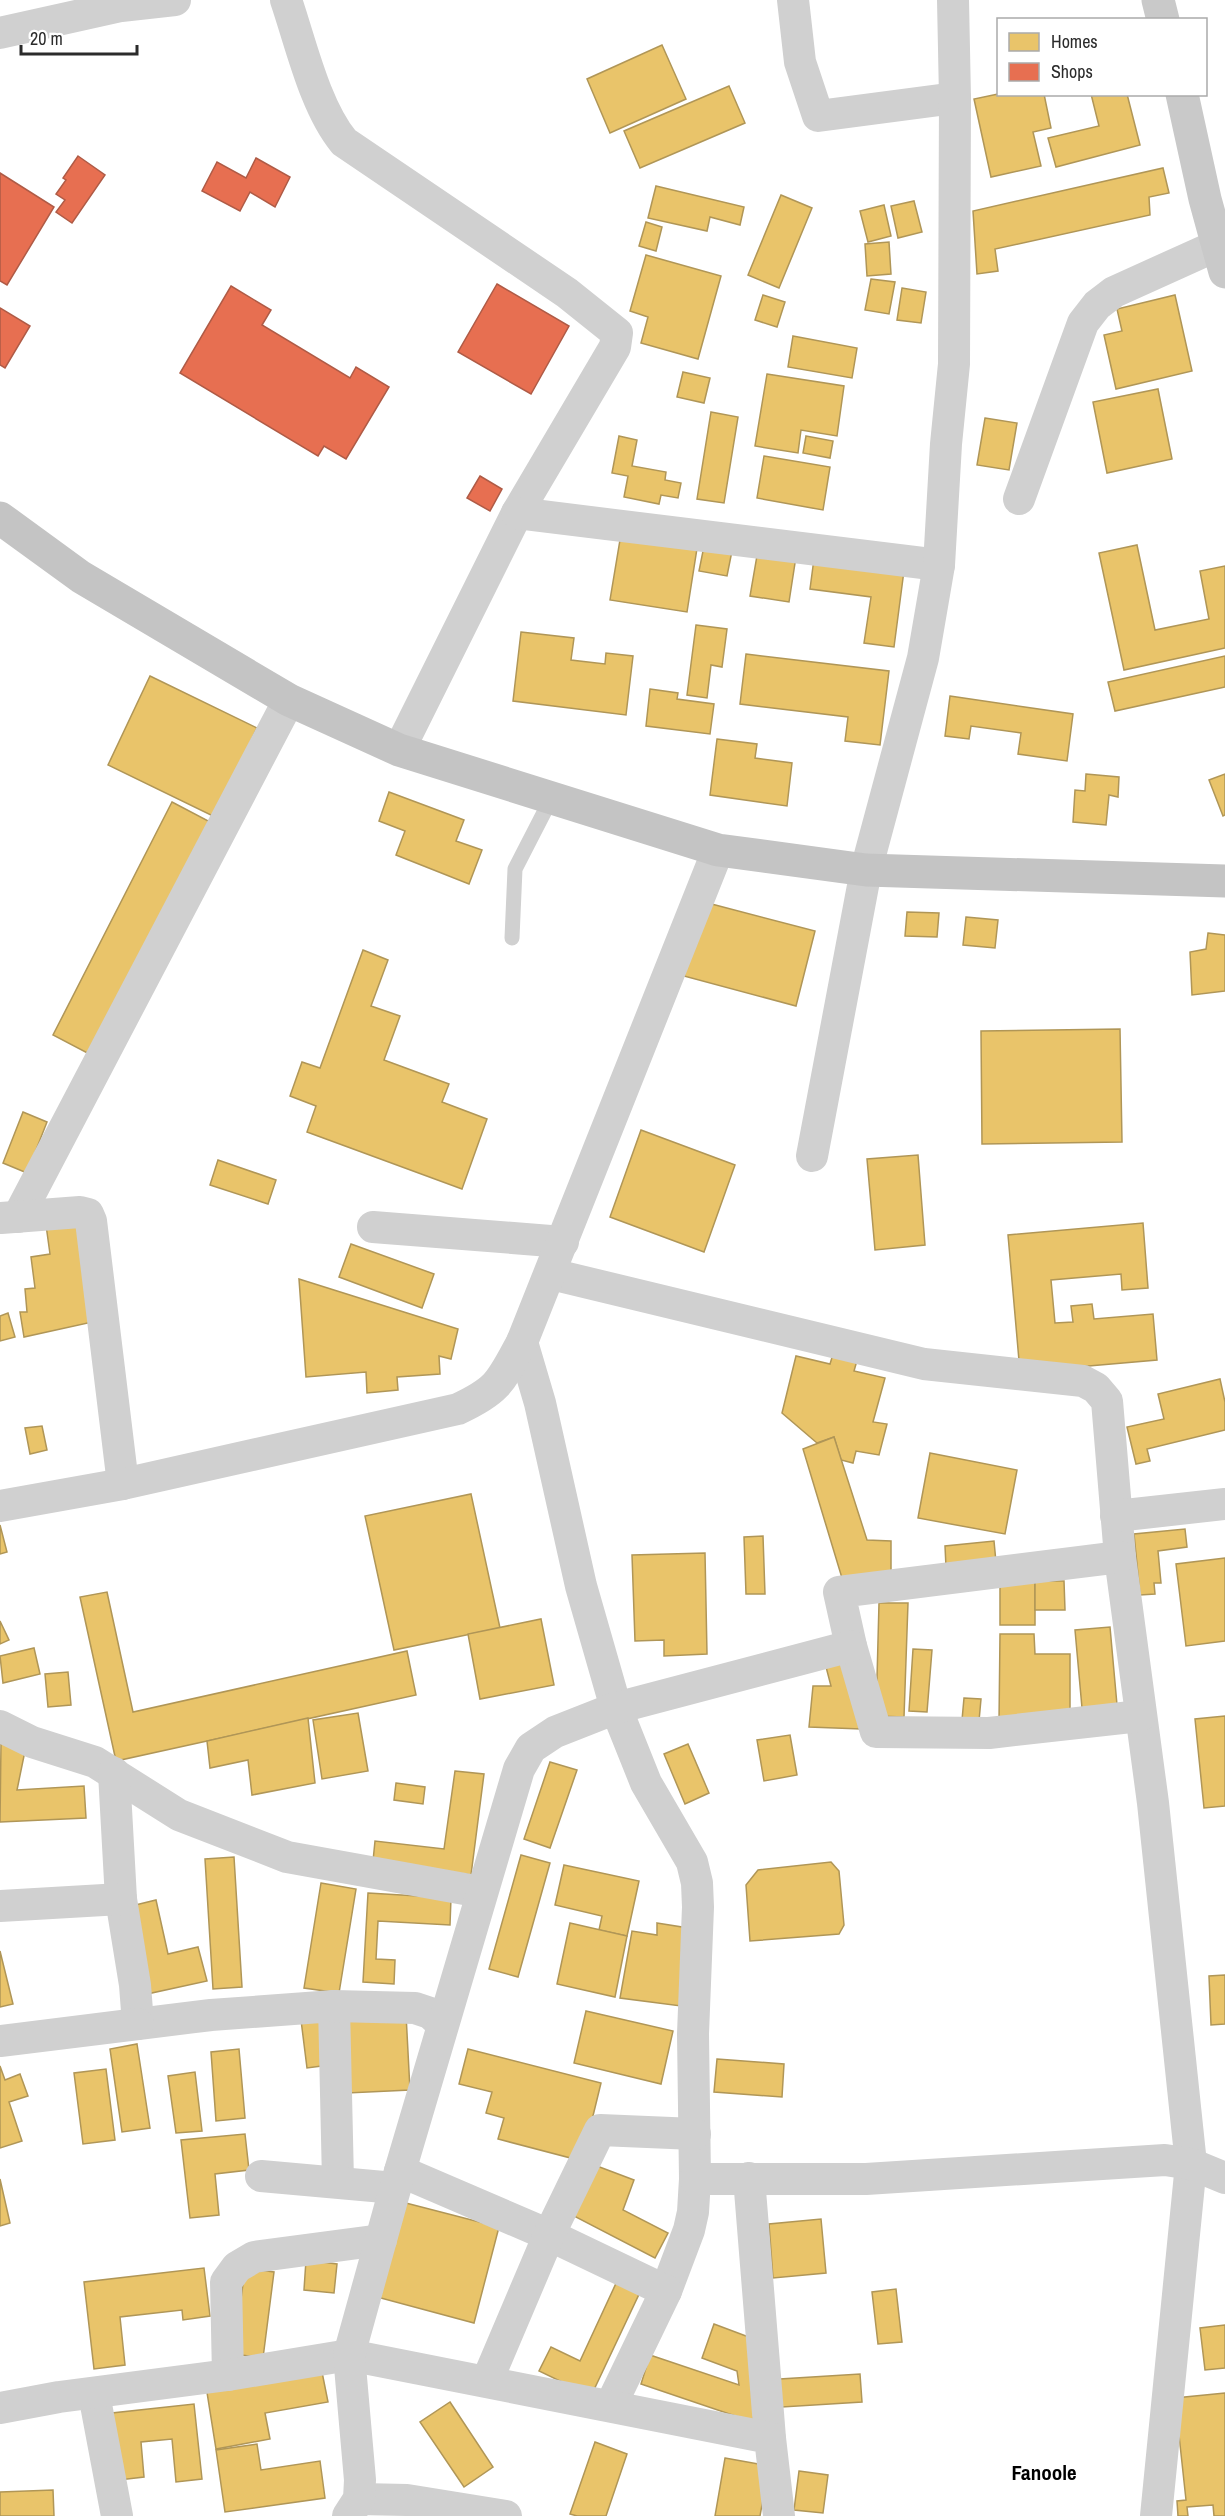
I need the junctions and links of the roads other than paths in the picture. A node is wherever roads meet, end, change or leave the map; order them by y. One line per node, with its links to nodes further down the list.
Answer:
1 (175, 0): 6 (street)
2 (286, 0): 13 (street)
3 (793, 0): 10 (street)
4 (953, 0): 10 (street)
5 (1158, 0): 7 (street)
6 (120, 3): 8 (street)
7 (1162, 18)
8 (0, 33)
9 (1183, 96): 11 (street)
10 (955, 98): 15 (street)
11 (1221, 258): 12 (street)
12 (1019, 499)
13 (517, 513): 15 (street); 17 (street)
14 (0, 518): 16 (main road)
15 (939, 565): 20 (street)
16 (289, 700): 17 (main road); 24 (street)
17 (399, 750): 18 (main road)
18 (552, 796): 19 (main road); 22 (lane)
19 (718, 850): 20 (main road); 26 (street)
20 (866, 870): 21 (main road); 23 (street)
21 (1225, 881)
22 (512, 938)
23 (812, 1156)
24 (9, 1218): 29 (street)
25 (373, 1227): 26 (street)
26 (563, 1242): 27 (street)
27 (551, 1274): 28 (street); 32 (street)
28 (522, 1342): 29 (street); 35 (street)
29 (123, 1484): 31 (street)
30 (1225, 1504): 32 (street)
31 (0, 1506)
32 (1116, 1516): 33 (street)
33 (1119, 1557): 34 (street); 36 (street)
34 (850, 1646): 35 (street); 36 (street)
35 (615, 1708): 39 (street); 46 (street)
36 (1140, 1716): 47 (street)
37 (0, 1726): 38 (street)
38 (114, 1773): 39 (street); 40 (street)
39 (481, 1892): 44 (street)
40 (121, 1899): 41 (street); 43 (street)
41 (0, 1905)
42 (334, 2006): 43 (street); 44 (street); 53 (street)
43 (138, 2024): 45 (street)
44 (442, 2024): 51 (street)
45 (0, 2041)
46 (695, 2134): 52 (street); 54 (street)
47 (1191, 2164): 49 (street); 50 (street); 68 (street)
48 (261, 2176): 53 (street)
49 (749, 2178): 52 (street); 63 (street)
50 (1225, 2178)
51 (397, 2179): 53 (street); 54 (street); 55 (street)
52 (695, 2180): 56 (street)
53 (339, 2181)
54 (549, 2235): 56 (street); 59 (street)
55 (381, 2240): 57 (street); 58 (street)
56 (666, 2291): 61 (street)
57 (349, 2355): 58 (street); 59 (street); 64 (street)
58 (228, 2376): 60 (street)
59 (487, 2381): 61 (street)
60 (94, 2394): 62 (street); 65 (street)
61 (611, 2405): 63 (street)
62 (0, 2408)
63 (770, 2438): 67 (street)
64 (353, 2507): 66 (street)
65 (117, 2516)
66 (506, 2516)
67 (780, 2516)
68 (1156, 2516)

